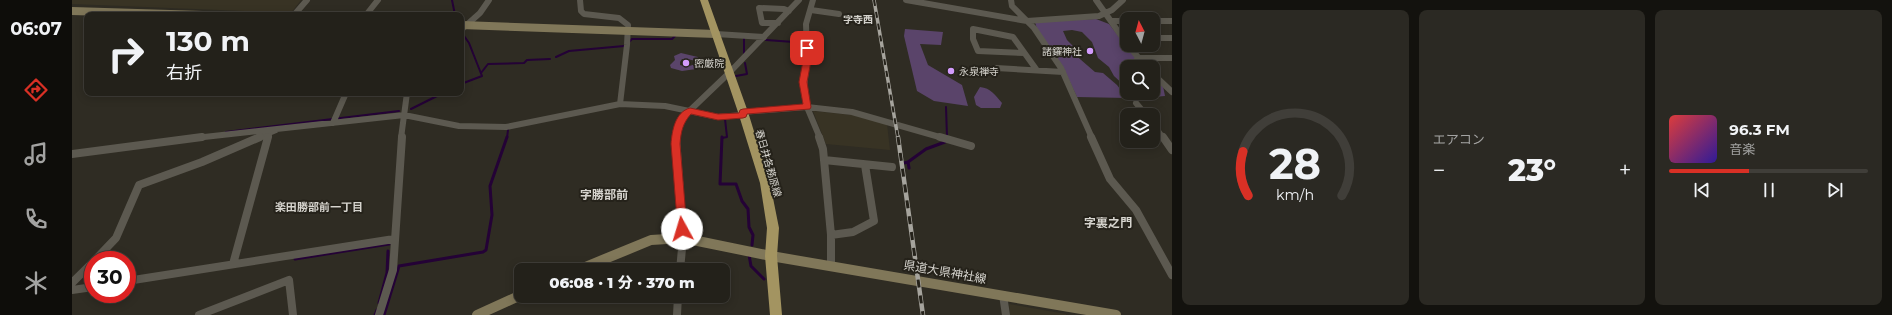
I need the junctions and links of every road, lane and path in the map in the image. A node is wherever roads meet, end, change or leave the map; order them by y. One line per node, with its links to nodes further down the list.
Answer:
1 (307, 0): 19 (street)
2 (378, 0): 20 (street)
3 (489, 0): 29 (street)
4 (575, 0): 5 (street)
5 (580, 0): 31 (street)
6 (704, 0): 32 (main road, 春日井各務原線)
7 (799, 0): 17 (street)
8 (813, 0): 15 (street)
9 (906, 0): 14 (street)
10 (940, 0): 14 (street)
11 (1011, 0): 23 (street)
12 (1096, 0): 22 (street)
13 (1123, 0): 22 (street)
14 (942, 6): 23 (street)
15 (811, 10): 21 (street); 51 (street)
16 (72, 11): 18 (main road)
17 (789, 11): 28 (street); 28 (street)
18 (105, 12)
19 (297, 12)
20 (368, 12)
21 (839, 14)
22 (1105, 14): 23 (street); 24 (street)
23 (1027, 21): 43 (street)
24 (1111, 21): 25 (street); 33 (street)
25 (1120, 21)
26 (1160, 21): 27 (street)
27 (1172, 21)
28 (778, 23): 34 (street)
29 (464, 25)
30 (464, 26): 31 (main road)
31 (629, 32): 32 (main road); 50 (street)
32 (716, 34): 34 (street); 44 (main road, 春日井各務原線)
33 (1120, 34)
34 (764, 37): 44 (street)
35 (1160, 38): 36 (street)
36 (1172, 38)
37 (1133, 52): 39 (street)
38 (1024, 53): 38 (street); 42 (street)
39 (1137, 58): 40 (street)
40 (1172, 58)
41 (996, 68): 42 (street)
42 (1036, 70): 43 (street)
43 (1063, 72): 77 (street)
44 (729, 73): 53 (street); 54 (main road, 春日井各務原線)
45 (1160, 81): 46 (street)
46 (1172, 92)
47 (345, 96): 56 (street)
48 (407, 96): 55 (street)
49 (1136, 103): 52 (street)
50 (620, 104): 53 (street); 55 (street)
51 (807, 107): 54 (street); 61 (street); 64 (street)
52 (1140, 108)
53 (690, 111): 54 (street); 68 (street)
54 (743, 114): 71 (main road, 春日井各務原線)
55 (404, 115): 56 (street); 69 (street)
56 (334, 120): 57 (street)
57 (280, 128): 59 (street); 63 (street)
58 (1160, 132): 60 (street)
59 (269, 134): 70 (street); 74 (street)
60 (1169, 143): 62 (street)
61 (970, 146)
62 (1172, 150)
63 (72, 154)
64 (824, 160): 65 (street); 67 (street)
65 (865, 165): 66 (street); 67 (street)
66 (892, 168)
67 (831, 235): 75 (street)
68 (683, 238): 71 (main road, 県道大県神社線); 72 (main road, 県道大県神社線); 73 (street)
69 (394, 239): 74 (street); 87 (street)
70 (104, 251)
71 (771, 256): 75 (main road, 県道大県神社線); 90 (main road, 春日井各務原線)
72 (595, 263)
73 (681, 263)
74 (233, 264): 78 (street)
75 (831, 266): 82 (main road, 県道大県神社線)
76 (84, 271): 79 (street)
77 (1172, 275)
78 (136, 280)
79 (72, 283)
80 (84, 288): 81 (street)
81 (72, 290)
82 (1003, 295): 91 (street); 92 (main road, 県道大県神社線)
83 (514, 298): 88 (main road)
84 (678, 303): 89 (street)
85 (199, 315): 86 (street)
86 (293, 315)
87 (379, 315)
88 (477, 315)
89 (677, 315)
90 (776, 315)
91 (1006, 315)
92 (1116, 315)

